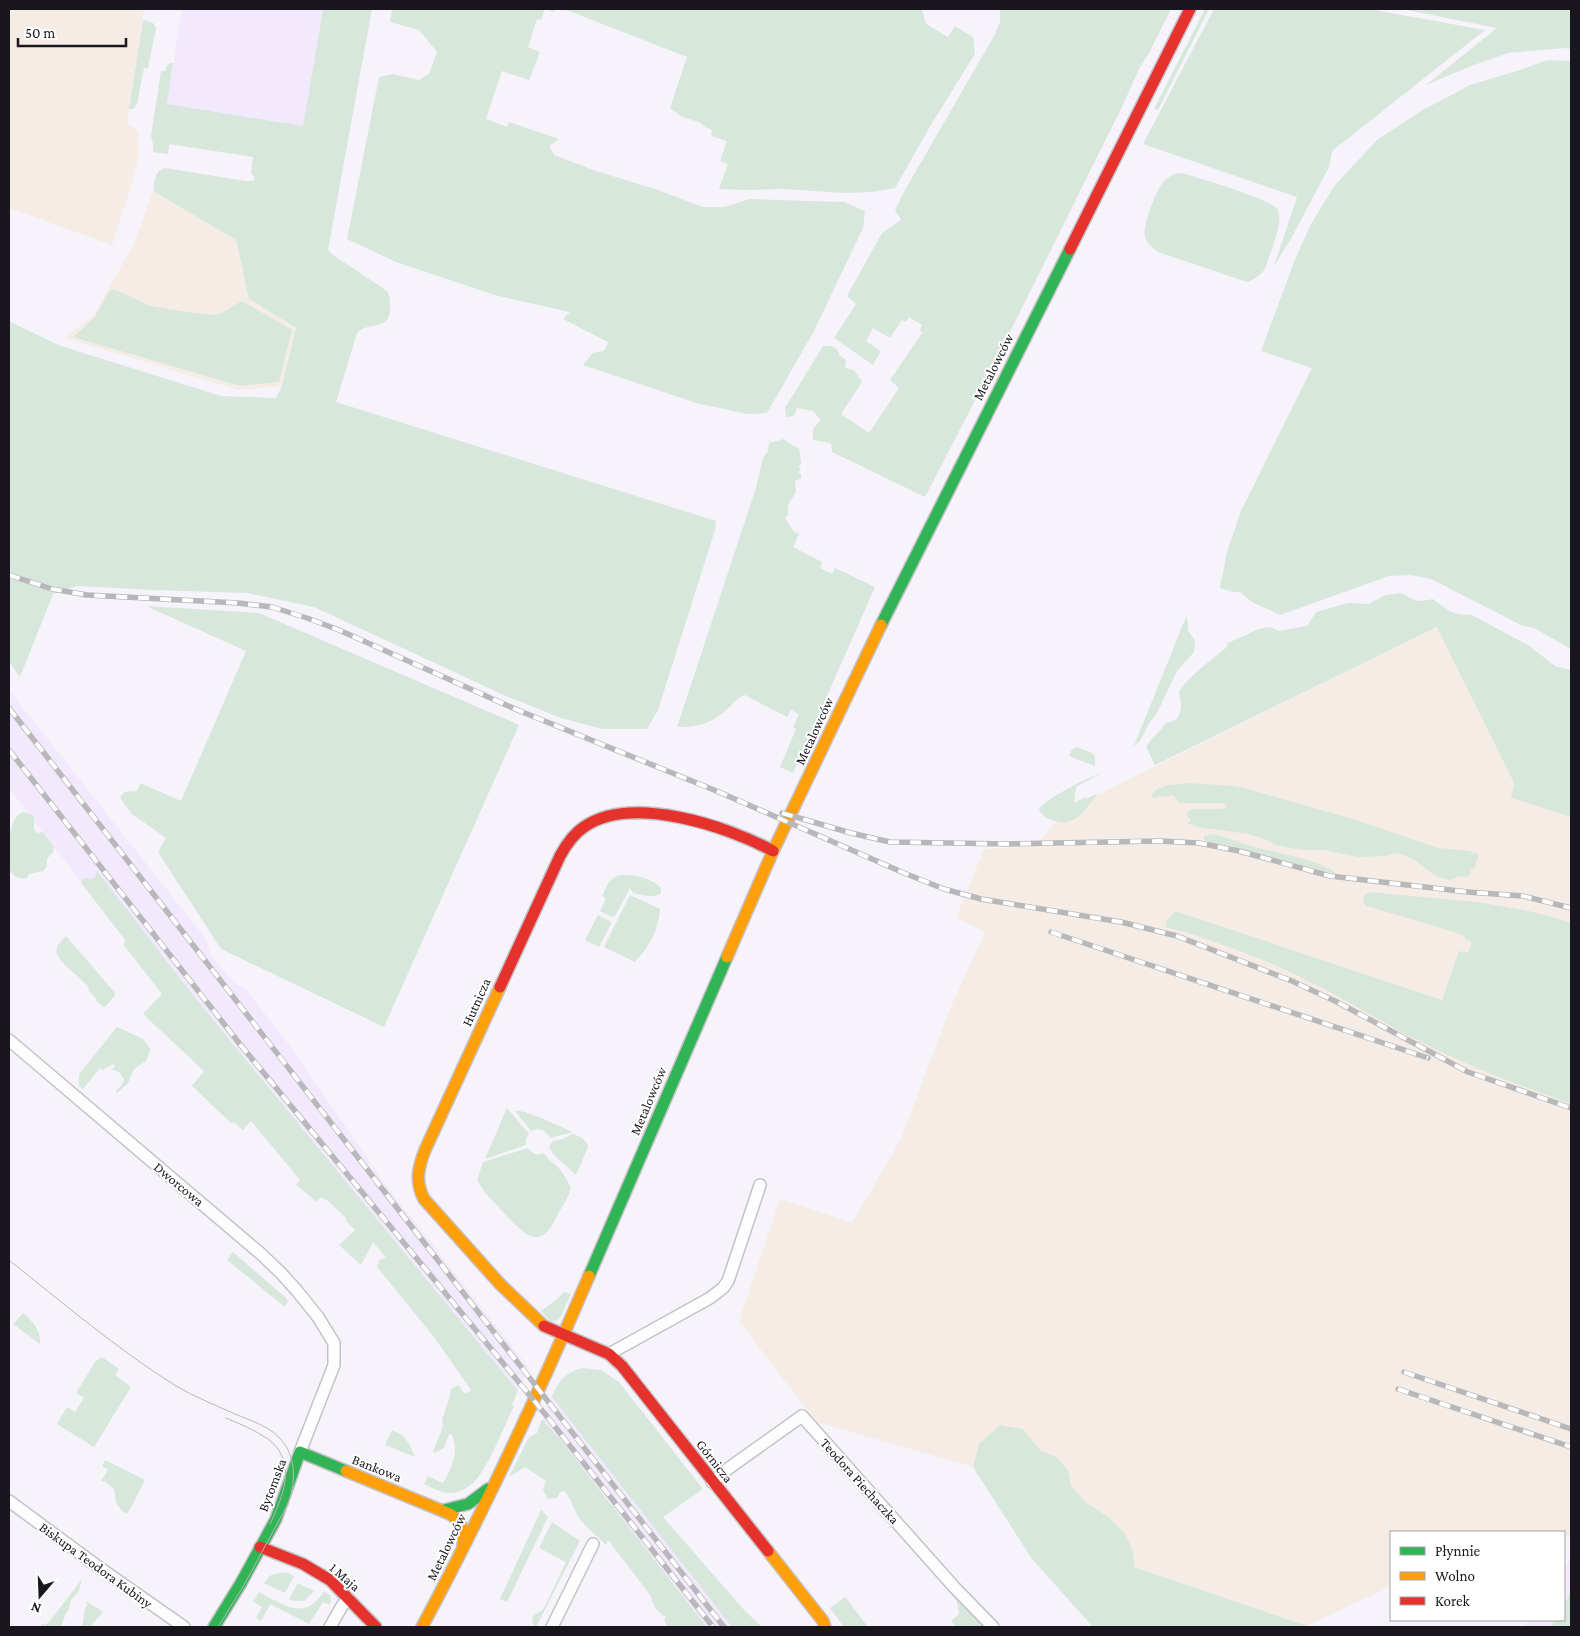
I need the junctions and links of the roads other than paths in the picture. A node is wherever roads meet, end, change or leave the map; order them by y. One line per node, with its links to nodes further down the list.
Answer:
1 (1190, 9): 2 (street, Metalowców)
2 (773, 851): 5 (street, Metalowców); 5 (street, Hutnicza)
3 (9, 1040): 6 (street, Dworcowa)
4 (760, 1186): 7 (street)
5 (564, 1336): 7 (street, Górnicza); 9 (street, Metalowców)
6 (334, 1343): 8 (street, Bytomska)
7 (609, 1354): 10 (street, Górnicza)
8 (300, 1452): 12 (street, Bankowa); 14 (street, Bytomska)
9 (495, 1479): 12 (street, Metalowców); 15 (street, Metalowców)
10 (712, 1482): 17 (street, Górnicza); 24 (street, Teodora Piechaczka)
11 (9, 1501): 18 (street, Biskupa Teodora Kubiny)
12 (444, 1510): 15 (street, Bankowa)
13 (593, 1544): 23 (street)
14 (260, 1547): 16 (street, 1 Maja); 19 (street, Bytomska)
15 (462, 1550): 22 (street, Metalowców)
16 (348, 1598): 20 (street); 21 (street, 1 Maja)
17 (825, 1625)
18 (184, 1627)
19 (214, 1627)
20 (330, 1627)
21 (376, 1627)
22 (422, 1627)
23 (552, 1627)
24 (993, 1627)

